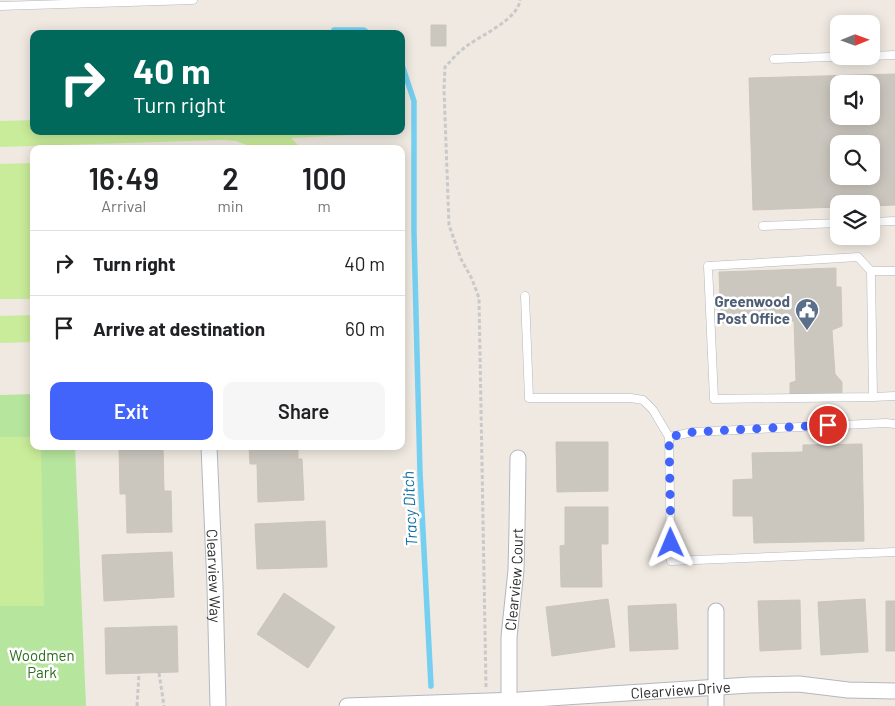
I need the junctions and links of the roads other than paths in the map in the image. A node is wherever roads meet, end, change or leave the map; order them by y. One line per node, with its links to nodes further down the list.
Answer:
1 (193, 0): 2 (lane)
2 (0, 6)
3 (895, 55): 4 (lane)
4 (880, 56)
5 (830, 57): 6 (lane)
6 (774, 59)
7 (895, 221): 8 (lane)
8 (880, 222)
9 (830, 223): 10 (lane)
10 (763, 226)
11 (895, 270): 12 (lane)
12 (871, 271): 15 (lane); 15 (lane)
13 (525, 296): 17 (lane)
14 (895, 396): 15 (lane)
15 (873, 397)
16 (895, 424): 17 (lane)
17 (669, 437): 20 (lane)
18 (209, 450): 25 (street, Clearview Way)
19 (518, 458): 24 (street, Clearview Court)
20 (895, 552)
21 (716, 611): 22 (street)
22 (716, 687): 23 (street, Clearview Drive); 24 (street, Clearview Drive); 27 (street)
23 (895, 691)
24 (509, 700): 26 (street, Clearview Drive)
25 (218, 706)
26 (346, 706)
27 (716, 706)

